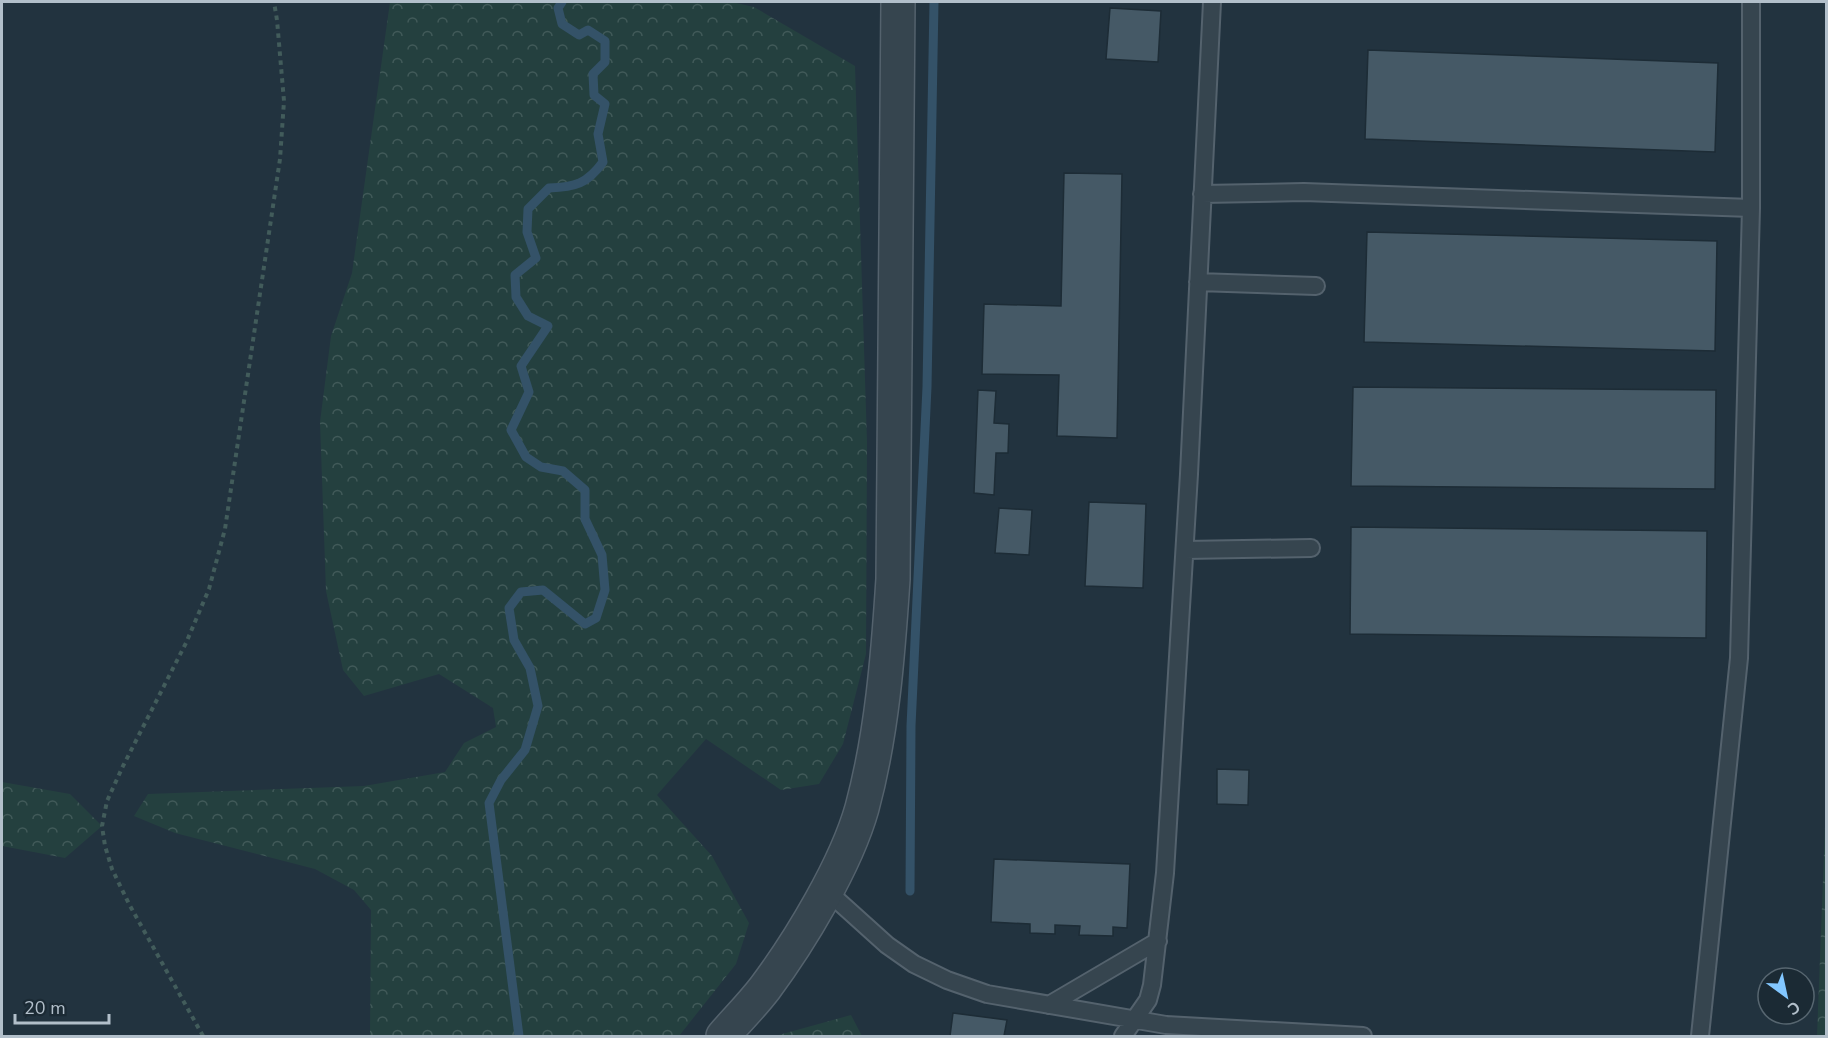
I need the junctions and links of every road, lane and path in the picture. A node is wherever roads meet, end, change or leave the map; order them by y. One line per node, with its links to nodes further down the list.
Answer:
1 (274, 2): 15 (path)
2 (898, 2): 11 (street)
3 (1212, 2): 5 (lane)
4 (1751, 2): 6 (lane)
5 (1202, 194): 6 (lane); 7 (lane)
6 (1751, 208): 19 (lane)
7 (1198, 282): 8 (lane); 10 (lane)
8 (1316, 286)
9 (1311, 548): 10 (lane)
10 (1185, 550): 12 (lane)
11 (826, 890): 13 (lane); 16 (street)
12 (1158, 941): 13 (lane); 14 (lane)
13 (1049, 1005): 14 (lane)
14 (1134, 1020): 17 (lane); 18 (lane)
15 (203, 1036)
16 (723, 1036)
17 (1123, 1036)
18 (1363, 1036)
19 (1700, 1036)

